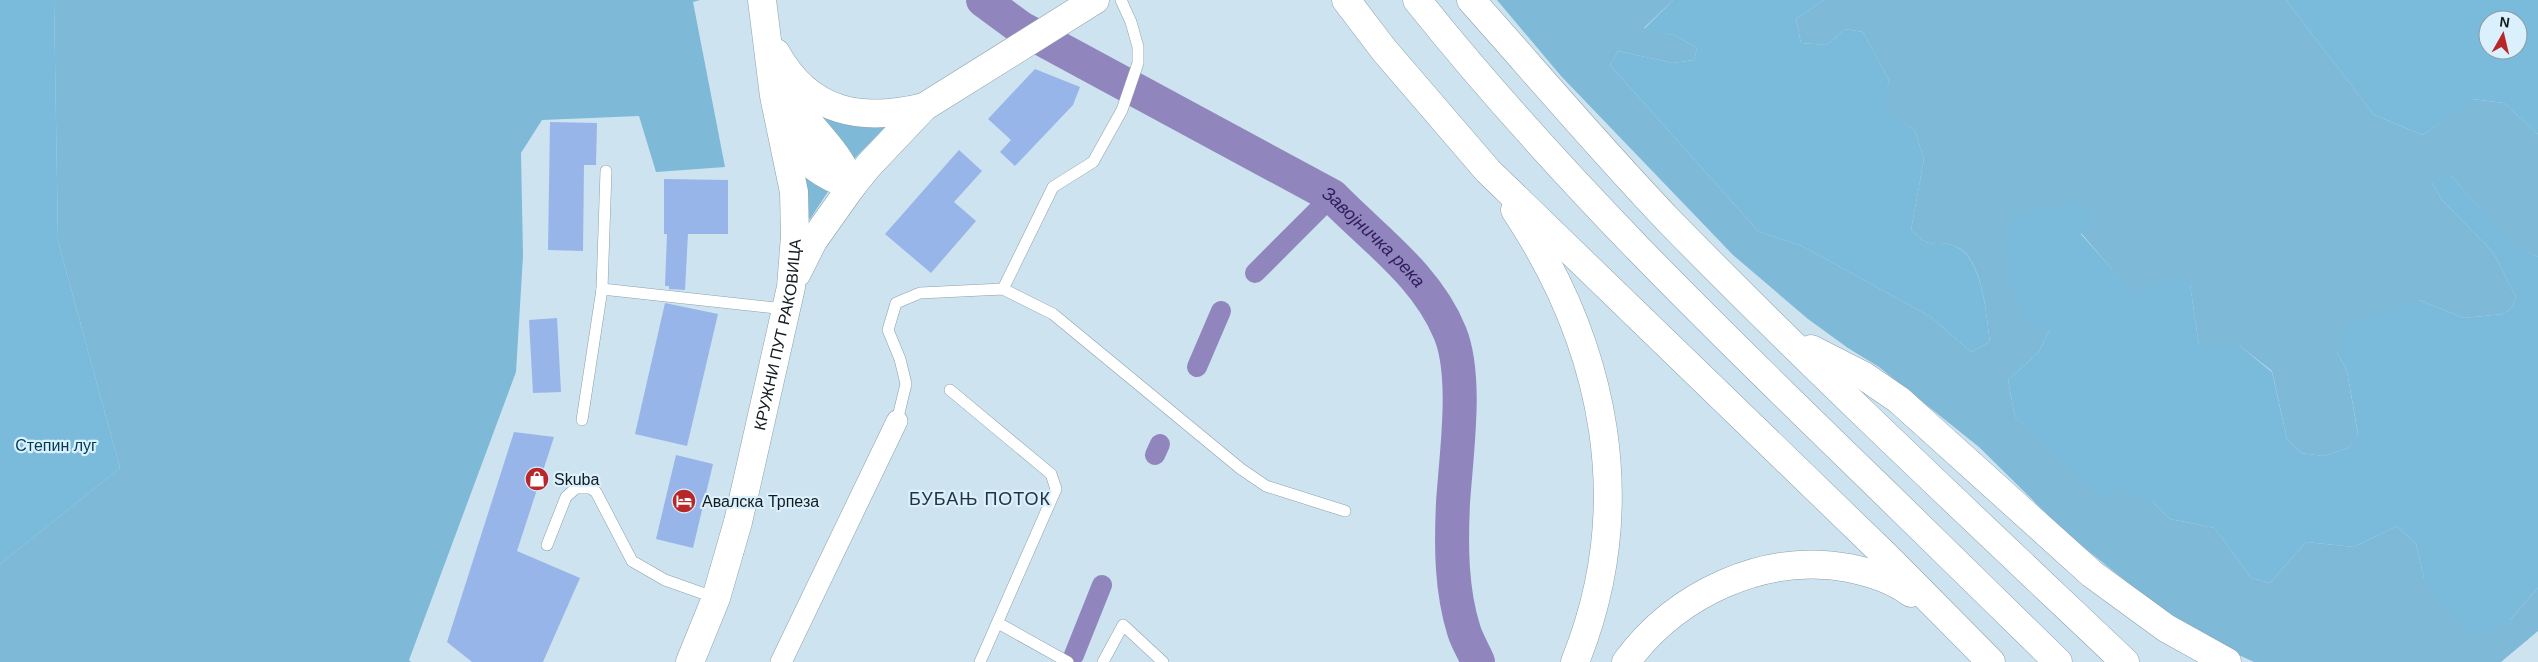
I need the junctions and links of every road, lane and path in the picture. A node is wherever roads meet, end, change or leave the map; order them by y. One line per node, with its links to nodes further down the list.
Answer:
1 (1095, 0): 8 (main road)
2 (1122, 0): 14 (lane)
3 (1346, 0): 11 (main road)
4 (1416, 0): 34 (main road)
5 (1471, 0): 16 (main road)
6 (764, 8): 7 (main road); 9 (main road, КРУЖНИ ПУТ РАКОВИЦА)
7 (776, 54): 8 (main road); 12 (main road)
8 (924, 107): 12 (main road)
9 (782, 126): 12 (main road); 15 (main road, КРУЖНИ ПУТ РАКОВИЦА)
10 (606, 171): 13 (lane)
11 (1488, 171): 23 (main road); 31 (main road)
12 (852, 186): 15 (main road)
13 (602, 288): 15 (lane); 18 (lane)
14 (1003, 289): 19 (lane); 20 (lane)
15 (788, 298): 22 (main road, КРУЖНИ ПУТ РАКОВИЦА)
16 (1786, 335): 35 (main road); 36 (main road)
17 (950, 390): 24 (lane)
18 (582, 420)
19 (897, 421): 26 (street)
20 (1345, 511)
21 (547, 545): 22 (lane)
22 (716, 598): 25 (main road, КРУЖНИ ПУТ РАКОВИЦА)
23 (1948, 619): 32 (main road); 33 (main road)
24 (998, 623): 27 (lane); 28 (lane)
25 (690, 662)
26 (781, 662)
27 (980, 662)
28 (1068, 662)
29 (1102, 662): 30 (lane)
30 (1163, 662)
31 (1575, 662)
32 (1626, 662)
33 (1991, 662)
34 (2058, 662)
35 (2125, 662)
36 (2227, 662)

